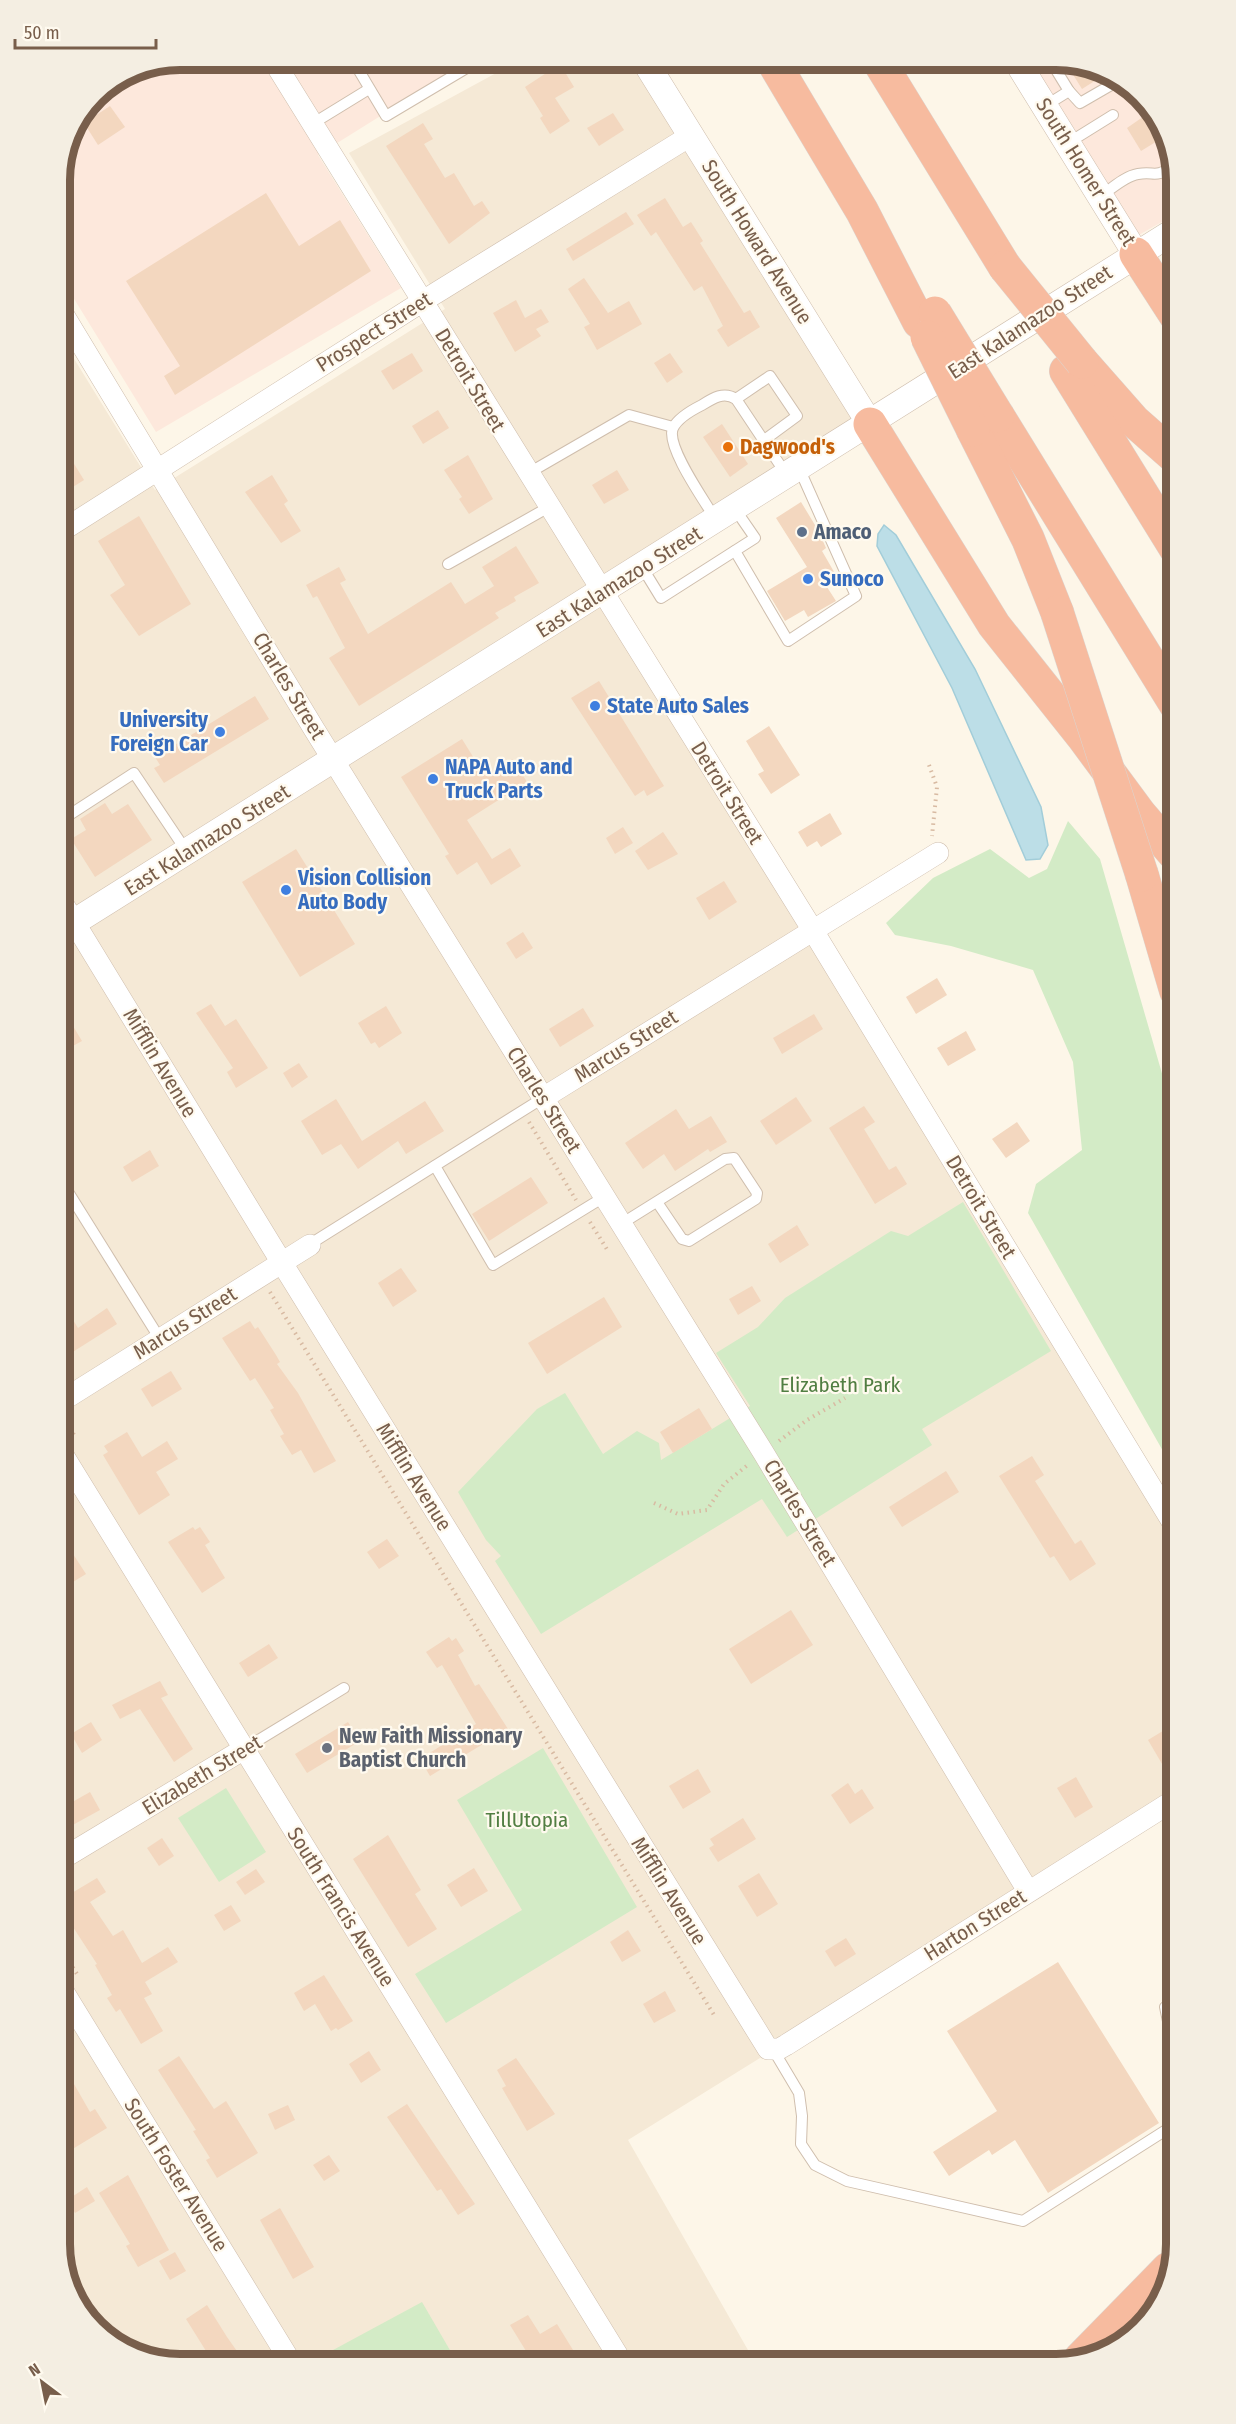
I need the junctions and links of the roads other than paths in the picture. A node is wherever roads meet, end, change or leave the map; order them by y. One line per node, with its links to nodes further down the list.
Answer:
1 (280, 71): 14 (street, Detroit Street)
2 (359, 71): 10 (lane)
3 (462, 71): 10 (lane)
4 (651, 71): 15 (street, South Howard Avenue)
5 (780, 71): 26 (highway, bridge)
6 (885, 71): 24 (highway, bridge)
7 (1023, 71): 12 (street, South Homer Street)
8 (1057, 71): 11 (lane)
9 (1110, 85): 11 (lane)
10 (369, 88): 14 (lane)
11 (1069, 91): 12 (lane)
12 (1045, 106): 16 (street, South Homer Street)
13 (1113, 115): 16 (lane)
14 (312, 124): 22 (street, Detroit Street)
15 (690, 136): 22 (street, Prospect Street); 27 (street, South Howard Avenue)
16 (1068, 144): 18 (street, South Homer Street)
17 (1165, 171): 18 (lane)
18 (1100, 196): 20 (street, South Homer Street)
19 (1166, 236): 20 (street, East Kalamazoo Street)
20 (1136, 254): 21 (highway); 27 (street, East Kalamazoo Street)
21 (1166, 300)
22 (423, 302): 31 (street, Prospect Street); 33 (street, Detroit Street)
23 (71, 327): 31 (street, Charles Street)
24 (1074, 367): 30 (highway); 37 (highway)
25 (736, 399): 28 (lane); 29 (lane); 29 (lane)
26 (986, 423): 42 (highway); 53 (highway, bridge)
27 (870, 424): 32 (street, East Kalamazoo Street); 43 (highway)
28 (673, 427): 33 (lane); 35 (lane)
29 (763, 441): 32 (lane)
30 (1166, 449)
31 (159, 470): 36 (street, Prospect Street); 44 (street, Charles Street)
32 (793, 472): 35 (street, East Kalamazoo Street); 38 (lane)
33 (527, 474): 34 (street, Detroit Street)
34 (549, 507): 39 (lane); 41 (street, Detroit Street)
35 (726, 514): 38 (lane); 40 (street, East Kalamazoo Street)
36 (71, 525)
37 (1166, 531)
38 (735, 551): 40 (lane)
39 (448, 564)
40 (642, 567): 41 (street, East Kalamazoo Street)
41 (602, 592): 44 (street, East Kalamazoo Street); 51 (street, Detroit Street)
42 (1166, 690)
43 (1083, 736): 46 (highway); 47 (highway)
44 (334, 761): 48 (street, East Kalamazoo Street); 54 (street, Charles Street)
45 (71, 814): 48 (lane)
46 (1166, 822)
47 (1166, 844)
48 (187, 853): 50 (street, East Kalamazoo Street)
49 (934, 855): 51 (street, Marcus Street)
50 (71, 925)
51 (813, 929): 54 (street, Marcus Street); 65 (street, Detroit Street)
52 (71, 933): 61 (street, Mifflin Avenue)
53 (1166, 957)
54 (543, 1098): 55 (lane, Marcus Street); 57 (street, Charles Street)
55 (435, 1166): 57 (lane); 60 (lane, Marcus Street)
56 (71, 1196): 62 (lane)
57 (604, 1197): 59 (street, Charles Street)
58 (657, 1202): 58 (lane); 59 (lane)
59 (621, 1224): 70 (street, Charles Street)
60 (312, 1243): 61 (street, Marcus Street)
61 (282, 1263): 62 (street, Marcus Street); 72 (street, Mifflin Avenue)
62 (160, 1339): 63 (street, Marcus Street)
63 (70, 1395)
64 (70, 1467): 67 (street, South Francis Avenue)
65 (1166, 1511)
66 (344, 1688): 67 (lane, Elizabeth Street)
67 (244, 1749): 69 (street, Elizabeth Street); 77 (street, South Francis Avenue)
68 (1166, 1805): 70 (street, Harton Street)
69 (70, 1854)
70 (1028, 1891): 72 (street, Harton Street)
71 (70, 2002): 76 (street, South Foster Avenue)
72 (774, 2050): 73 (lane)
73 (1166, 2131)
74 (1160, 2277): 75 (highway)
75 (1091, 2347)
76 (285, 2353)
77 (617, 2354)

